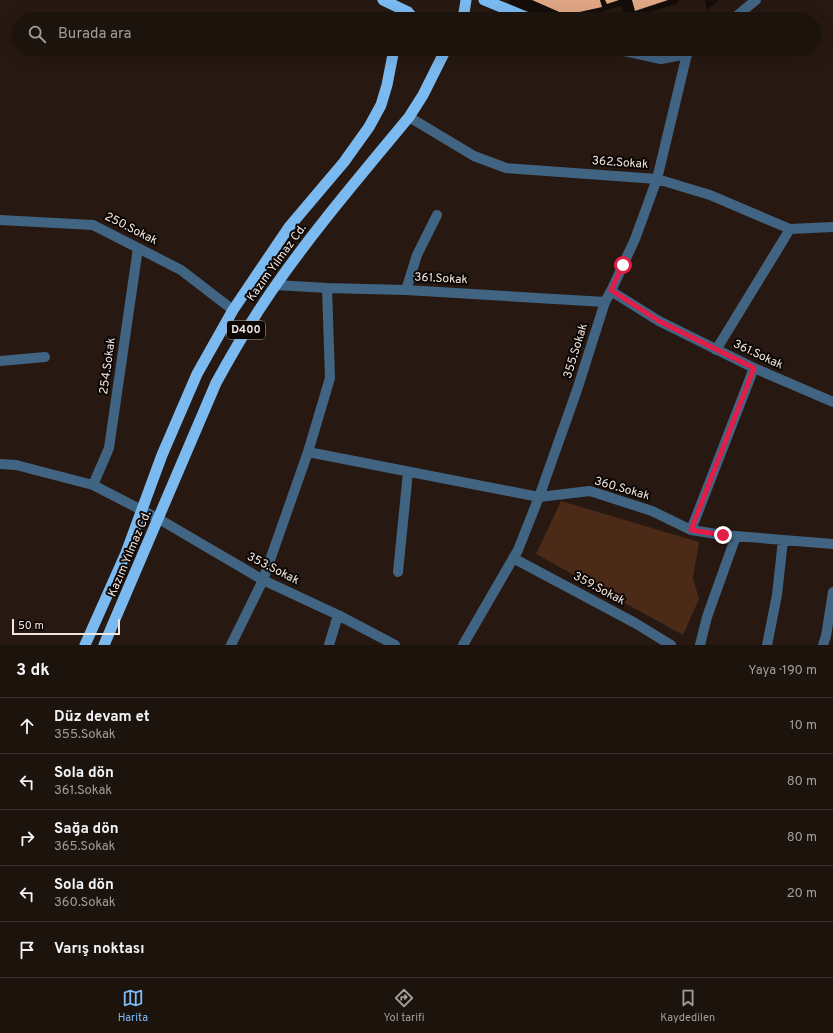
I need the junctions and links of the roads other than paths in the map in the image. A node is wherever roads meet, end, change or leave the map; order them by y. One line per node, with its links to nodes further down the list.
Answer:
1 (383, 0): 6 (highway)
2 (408, 0): 7 (highway)
3 (466, 0): 8 (highway)
4 (484, 0): 9 (highway)
5 (756, 0): 10 (street)
6 (401, 12)
7 (409, 12)
8 (464, 12)
9 (514, 12)
10 (741, 12)
11 (393, 56): 28 (highway, Kazım Yılmaz Cd. / D400)
12 (442, 56): 16 (highway, Kazım Yılmaz Cd. / D400)
13 (644, 56): 14 (street)
14 (676, 56)
15 (690, 56): 17 (street, 355.Sokak)
16 (409, 117): 17 (street, 362.Sokak); 23 (highway, Kazım Yılmaz Cd. / D400)
17 (657, 179): 21 (street, 362.Sokak); 26 (street, 355.Sokak)
18 (437, 215): 25 (street)
19 (0, 220): 22 (street, 250.Sokak)
20 (833, 227): 21 (street, 362.Sokak)
21 (790, 229): 29 (street)
22 (138, 248): 28 (street, 250.Sokak); 37 (street, 254.Sokak)
23 (276, 285): 24 (street, 361.Sokak); 40 (highway, Kazım Yılmaz Cd. / D400)
24 (327, 288): 25 (street, 361.Sokak); 34 (street)
25 (406, 290): 27 (street, 361.Sokak)
26 (611, 290): 27 (street, 355.Sokak); 29 (street, 361.Sokak)
27 (605, 302): 38 (street, 355.Sokak)
28 (233, 310): 39 (highway, Kazım Yılmaz Cd. / D400)
29 (716, 350): 32 (street, 361.Sokak)
30 (45, 357): 31 (street)
31 (0, 361)
32 (754, 368): 33 (street, 361.Sokak); 41 (street)
33 (833, 402)
34 (308, 452): 36 (street, 360.Sokak); 47 (street)
35 (0, 464): 37 (street, 353.Sokak)
36 (408, 472): 38 (street, 360.Sokak); 46 (street)
37 (93, 485): 39 (street, 353.Sokak)
38 (540, 497): 41 (street, 360.Sokak); 45 (street, 355.Sokak)
39 (142, 510): 40 (street, 353.Sokak); 50 (highway, Kazım Yılmaz Cd. / D400)
40 (159, 519): 47 (street, 353.Sokak); 51 (highway, Kazım Yılmaz Cd. / D400)
41 (691, 530): 42 (street, 360.Sokak)
42 (736, 536): 43 (street, 360.Sokak); 57 (street)
43 (783, 540): 44 (street, 360.Sokak); 58 (street)
44 (833, 544)
45 (513, 558): 55 (street, 355.Sokak); 56 (street, 359.Sokak)
46 (398, 572)
47 (262, 580): 49 (street, 353.Sokak); 52 (street)
48 (833, 592): 59 (street)
49 (338, 615): 53 (street); 54 (street, 353.Sokak)
50 (85, 645)
51 (104, 645)
52 (231, 645)
53 (329, 645)
54 (395, 645)
55 (463, 645)
56 (671, 645)
57 (700, 645)
58 (767, 645)
59 (823, 645)

